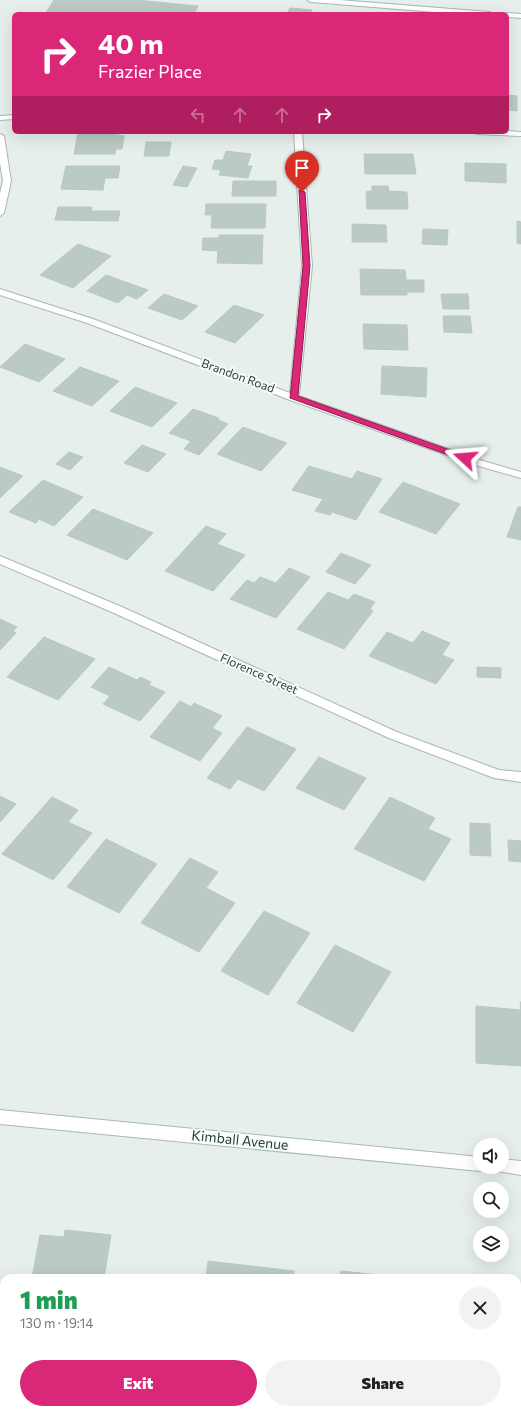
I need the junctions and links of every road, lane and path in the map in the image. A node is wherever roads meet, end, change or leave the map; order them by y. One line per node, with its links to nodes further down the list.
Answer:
1 (311, 0): 3 (street)
2 (439, 0): 3 (street)
3 (436, 10): 4 (street)
4 (463, 12)
5 (509, 15): 6 (street)
6 (521, 16)
7 (0, 118): 8 (street)
8 (12, 118)
9 (509, 133): 11 (street)
10 (298, 134): 15 (street)
11 (521, 134)
12 (0, 136): 13 (street)
13 (0, 213)
14 (0, 292): 15 (street, Brandon Road)
15 (294, 398): 16 (street, Brandon Road)
16 (521, 475)
17 (0, 560): 18 (street, Florence Street)
18 (521, 777)
19 (0, 1117): 20 (street, Kimball Avenue)
20 (473, 1163)
21 (509, 1167): 22 (street)
22 (521, 1168)

